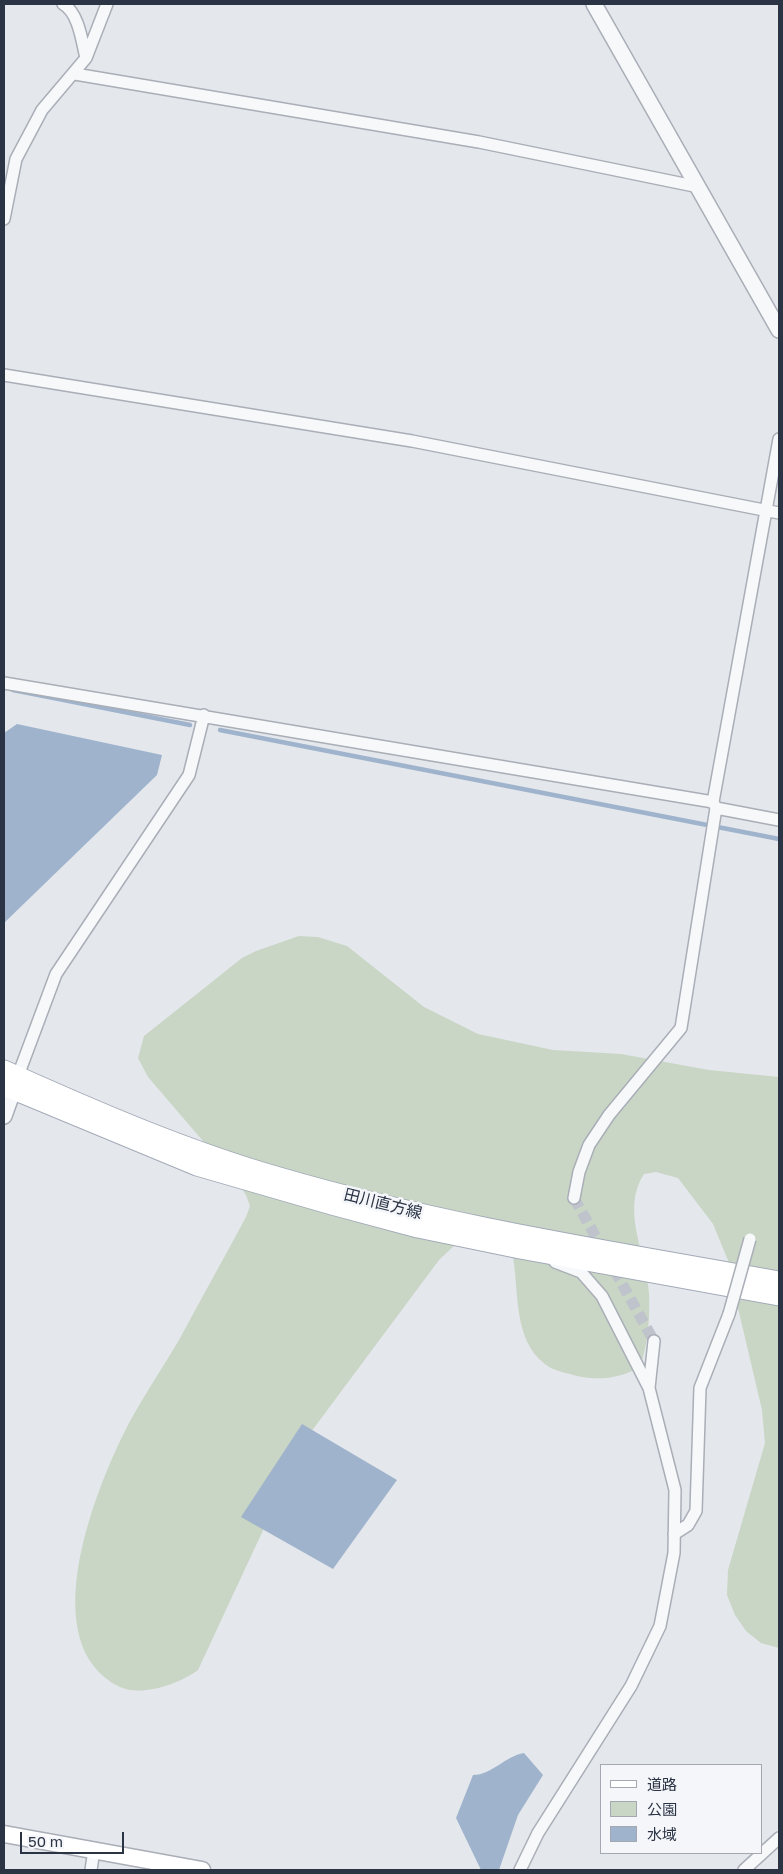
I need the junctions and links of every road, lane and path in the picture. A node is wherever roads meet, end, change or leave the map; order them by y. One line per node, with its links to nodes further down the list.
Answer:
1 (63, 4): 4 (street)
2 (107, 4): 4 (street)
3 (594, 4): 6 (street)
4 (86, 58): 5 (street)
5 (75, 74): 6 (street); 7 (street)
6 (699, 187): 8 (street)
7 (4, 219)
8 (779, 330)
9 (4, 375): 11 (street)
10 (779, 439): 11 (street)
11 (773, 512): 14 (street)
12 (4, 683): 13 (street)
13 (204, 715): 14 (street); 16 (street)
14 (714, 805): 15 (street); 18 (street)
15 (779, 820)
16 (10, 1081): 17 (street); 20 (main road, 田川直方線); 21 (main road, 田川直方線)
17 (4, 1116)
18 (574, 1198)
19 (750, 1239): 25 (street, bridge)
20 (520, 1249): 22 (main road, 田川直方線); 24 (street)
21 (779, 1281)
22 (779, 1296)
23 (654, 1341): 24 (street)
24 (649, 1388): 25 (street)
25 (674, 1534): 33 (street)
26 (4, 1834): 28 (main road)
27 (779, 1838): 29 (street)
28 (94, 1850): 31 (street); 32 (main road)
29 (763, 1853)
30 (762, 1854): 34 (street)
31 (91, 1870)
32 (202, 1870)
33 (520, 1870)
34 (744, 1870)

